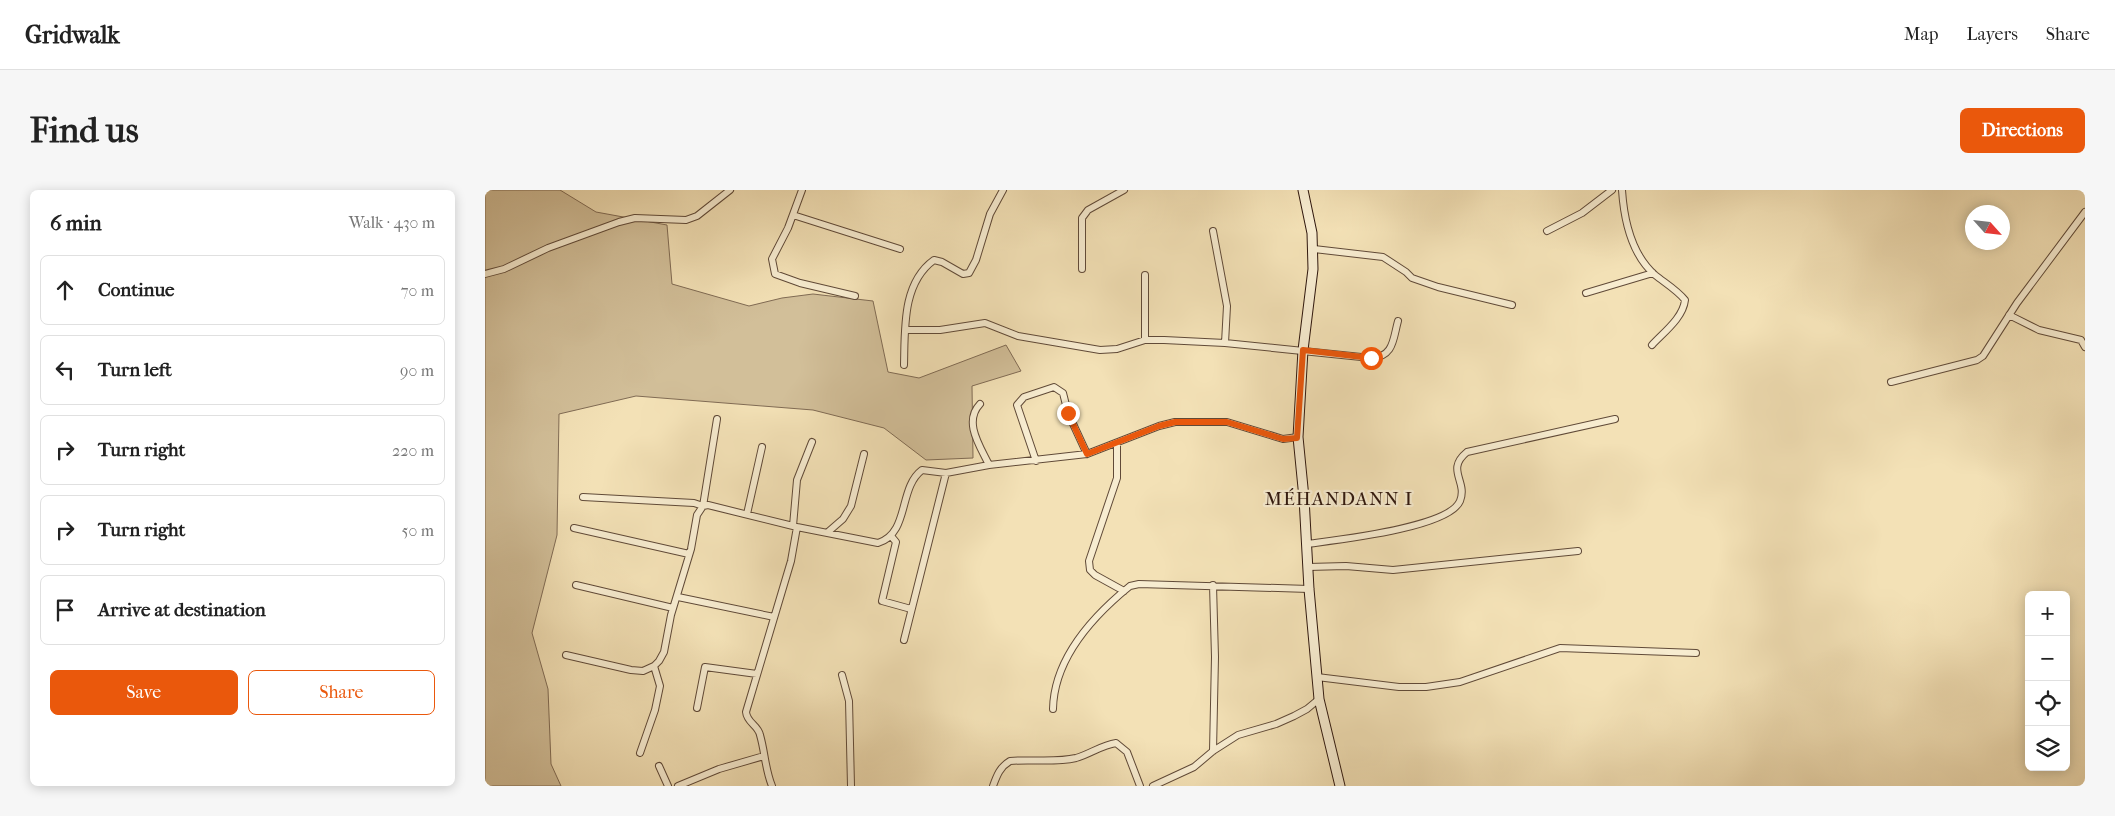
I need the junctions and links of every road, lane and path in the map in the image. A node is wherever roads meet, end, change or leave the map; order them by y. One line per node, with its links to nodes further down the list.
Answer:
1 (730, 190): 16 (street)
2 (802, 190): 9 (street)
3 (1003, 190): 23 (street)
4 (1124, 190): 14 (street)
5 (1303, 190): 13 (street)
6 (1612, 190): 11 (street)
7 (1622, 190): 15 (street)
8 (2085, 212): 21 (street)
9 (793, 215): 12 (street); 19 (street)
10 (1213, 231): 25 (street)
11 (1547, 231)
12 (900, 249)
13 (1314, 249): 20 (street); 28 (street)
14 (1082, 269)
15 (1653, 273): 18 (street); 26 (street)
16 (485, 274)
17 (1145, 275): 24 (street)
18 (1586, 293)
19 (855, 296)
20 (1513, 305)
21 (2009, 315): 27 (street); 30 (street)
22 (1398, 321): 28 (street)
23 (905, 330): 24 (street); 29 (street)
24 (1145, 340): 25 (street)
25 (1225, 343): 28 (street)
26 (1652, 345)
27 (2085, 347)
28 (1303, 350): 34 (street)
29 (904, 365)
30 (1891, 382)
31 (980, 404): 41 (street)
32 (717, 419): 44 (street)
33 (1615, 419): 50 (street)
34 (1297, 438): 36 (street); 50 (street)
35 (812, 442): 46 (street)
36 (1117, 443): 39 (street); 57 (street)
37 (762, 447): 45 (street)
38 (864, 454): 48 (street)
39 (1087, 454): 40 (street); 40 (street)
40 (1036, 460): 41 (street)
41 (989, 466): 42 (street)
42 (946, 473): 49 (street); 60 (street)
43 (583, 497): 44 (street)
44 (703, 506): 45 (street); 52 (street)
45 (747, 514): 46 (street)
46 (795, 526): 48 (street); 61 (street)
47 (574, 528): 52 (street)
48 (828, 532): 49 (street)
49 (891, 536): 60 (street)
50 (1307, 544): 53 (street)
51 (1578, 551): 53 (street)
52 (689, 554): 58 (street)
53 (1308, 567): 56 (street)
54 (576, 585): 59 (street)
55 (1213, 585): 56 (street); 57 (street); 72 (street)
56 (1309, 589): 68 (street)
57 (1124, 591): 71 (street)
58 (678, 597): 59 (street); 61 (street)
59 (673, 608): 65 (street)
60 (911, 609): 62 (street)
61 (773, 617): 66 (street)
62 (904, 640)
63 (1696, 653): 68 (street)
64 (566, 655): 65 (street)
65 (654, 666): 73 (street)
66 (757, 674): 70 (street); 74 (street)
67 (842, 675): 79 (street)
68 (1317, 678): 69 (street)
69 (1319, 699): 72 (street); 83 (street)
70 (697, 708)
71 (1053, 709)
72 (1213, 751): 82 (street)
73 (640, 753)
74 (764, 756): 77 (street); 78 (street)
75 (659, 766): 76 (street)
76 (668, 786)
77 (677, 786)
78 (772, 786)
79 (851, 786)
80 (993, 786): 81 (street)
81 (1140, 786)
82 (1153, 786)
83 (1340, 786)

